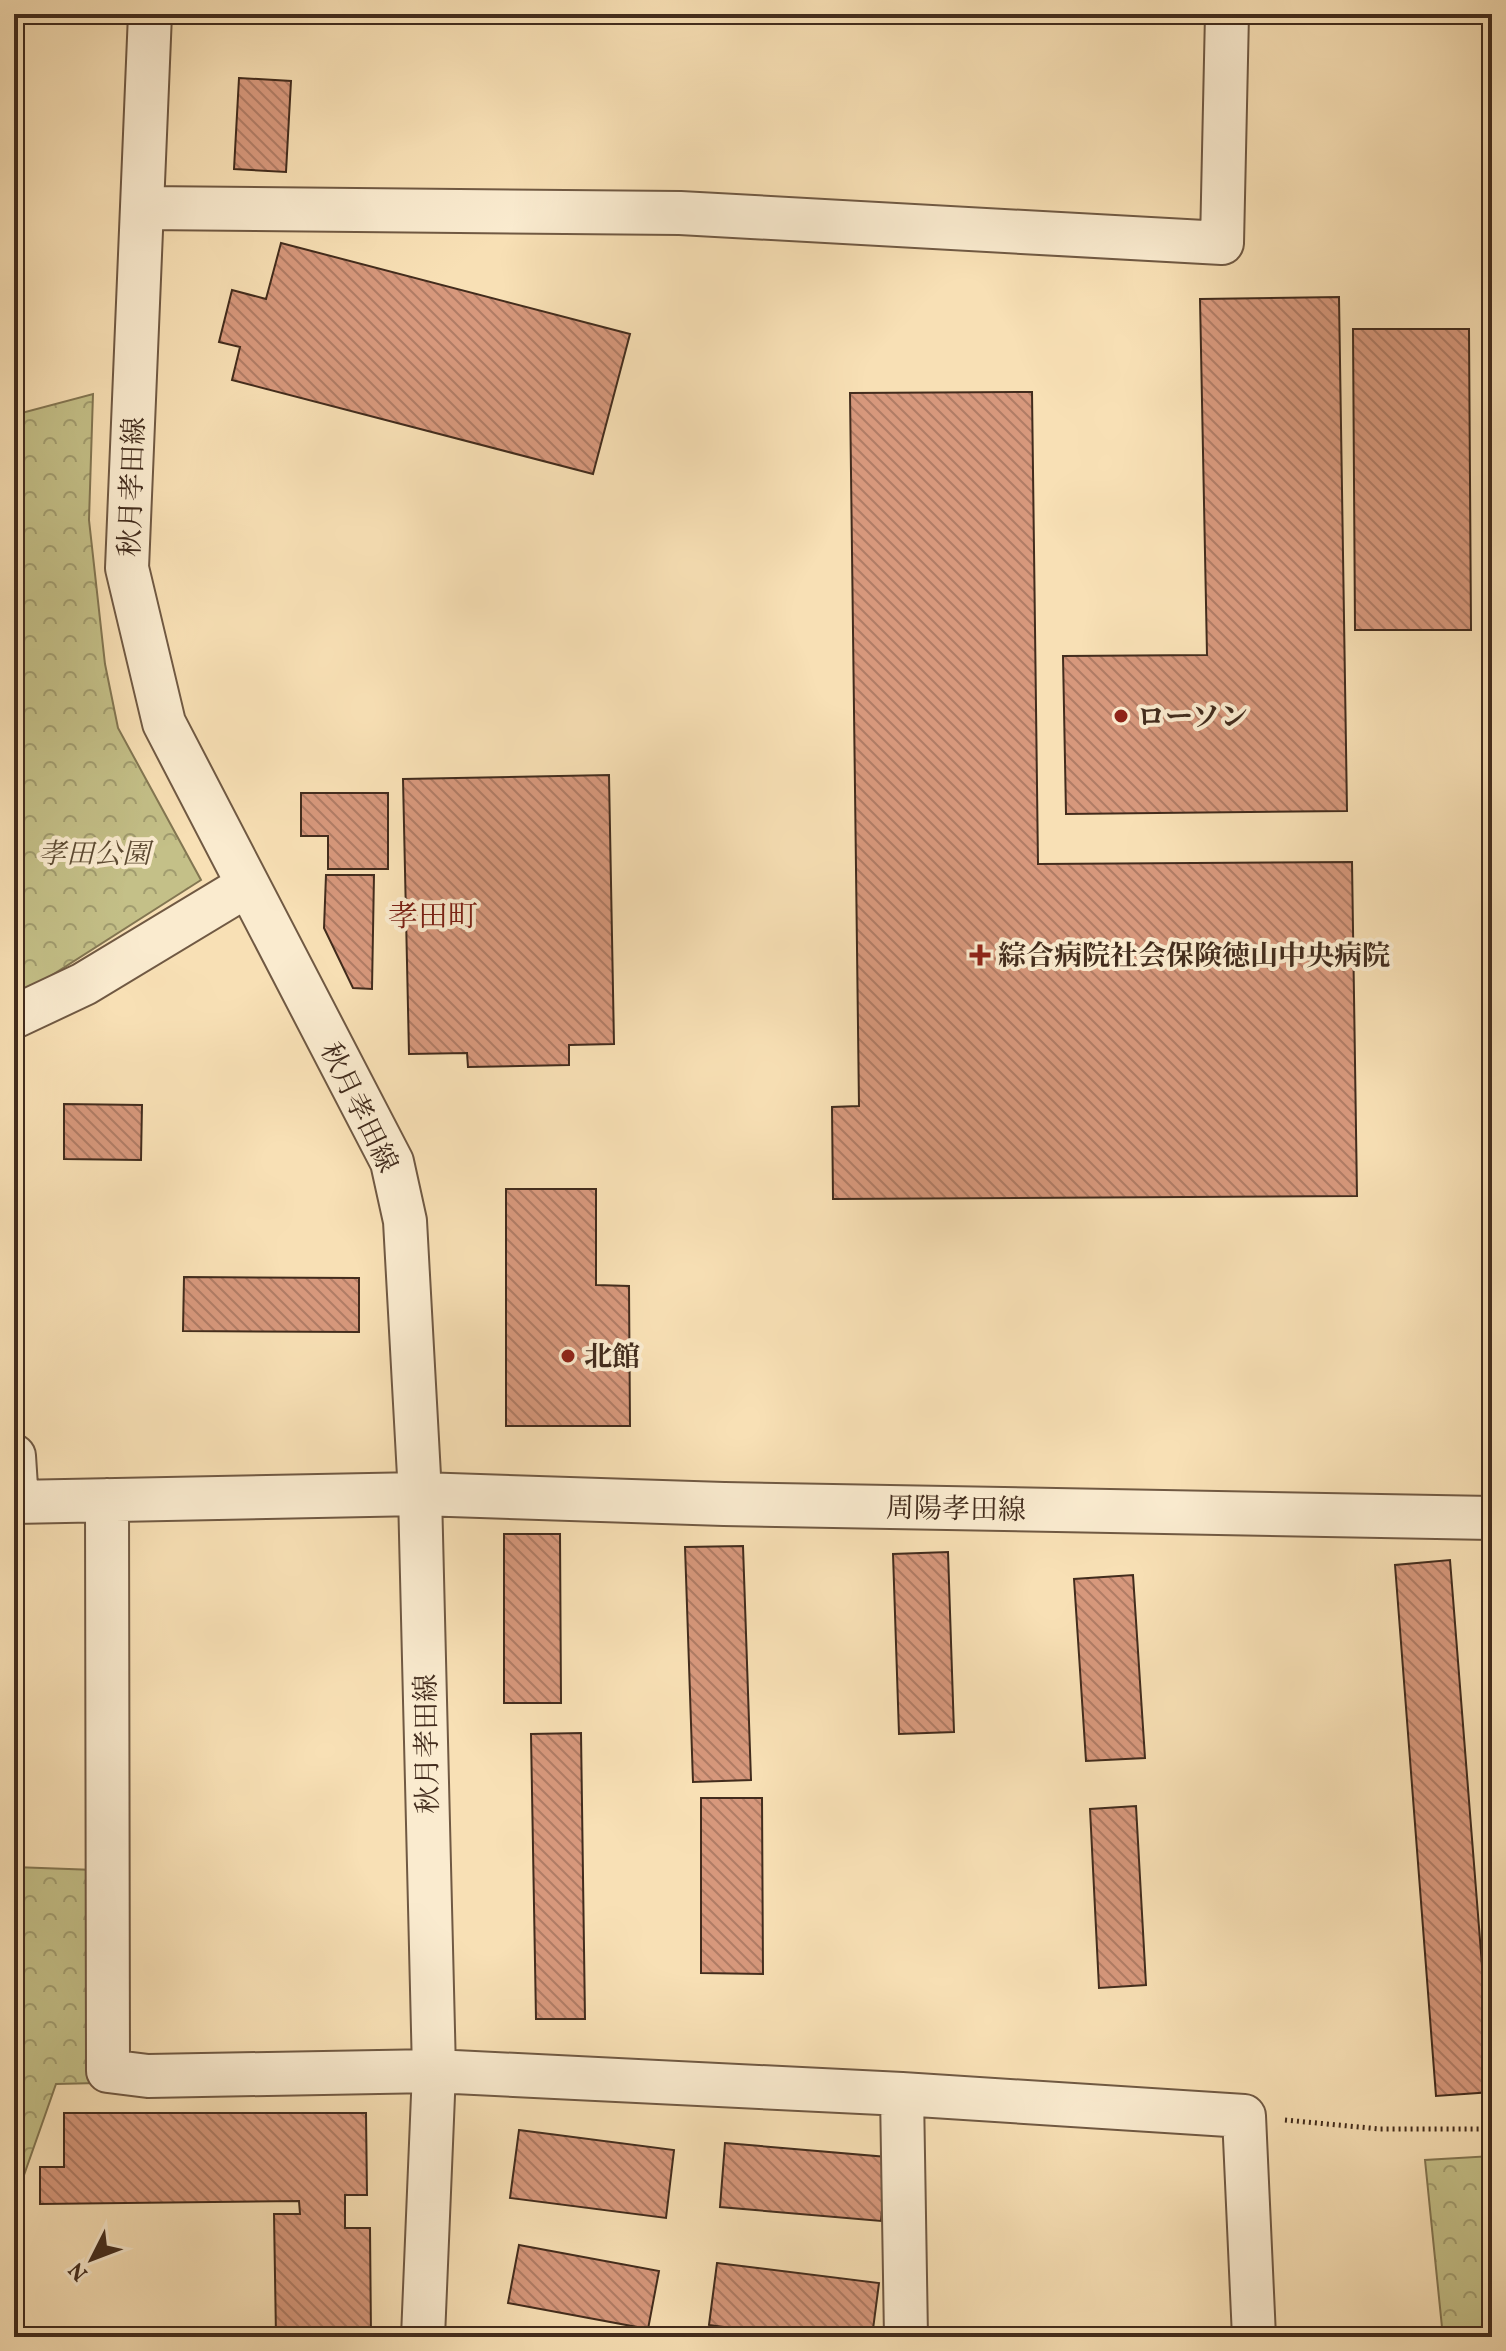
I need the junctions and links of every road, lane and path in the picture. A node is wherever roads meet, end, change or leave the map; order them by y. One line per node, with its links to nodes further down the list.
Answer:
1 (150, 14): 3 (street, 秋月孝田線)
2 (1219, 16): 3 (street)
3 (144, 208): 4 (street, 秋月孝田線)
4 (248, 885): 5 (street); 7 (street, 秋月孝田線)
5 (14, 1017)
6 (14, 1456): 9 (street)
7 (420, 1494): 8 (street, 周陽孝田線); 10 (street, 周陽孝田線); 11 (street, 秋月孝田線)
8 (107, 1500): 9 (street, 周陽孝田線); 11 (street)
9 (15, 1503)
10 (1492, 1518)
11 (434, 2071): 12 (street); 15 (street, 秋月孝田線)
12 (902, 2094): 13 (street); 16 (street)
13 (1244, 2116): 14 (path); 17 (street)
14 (1492, 2129)
15 (423, 2337)
16 (906, 2337)
17 (1254, 2337)

